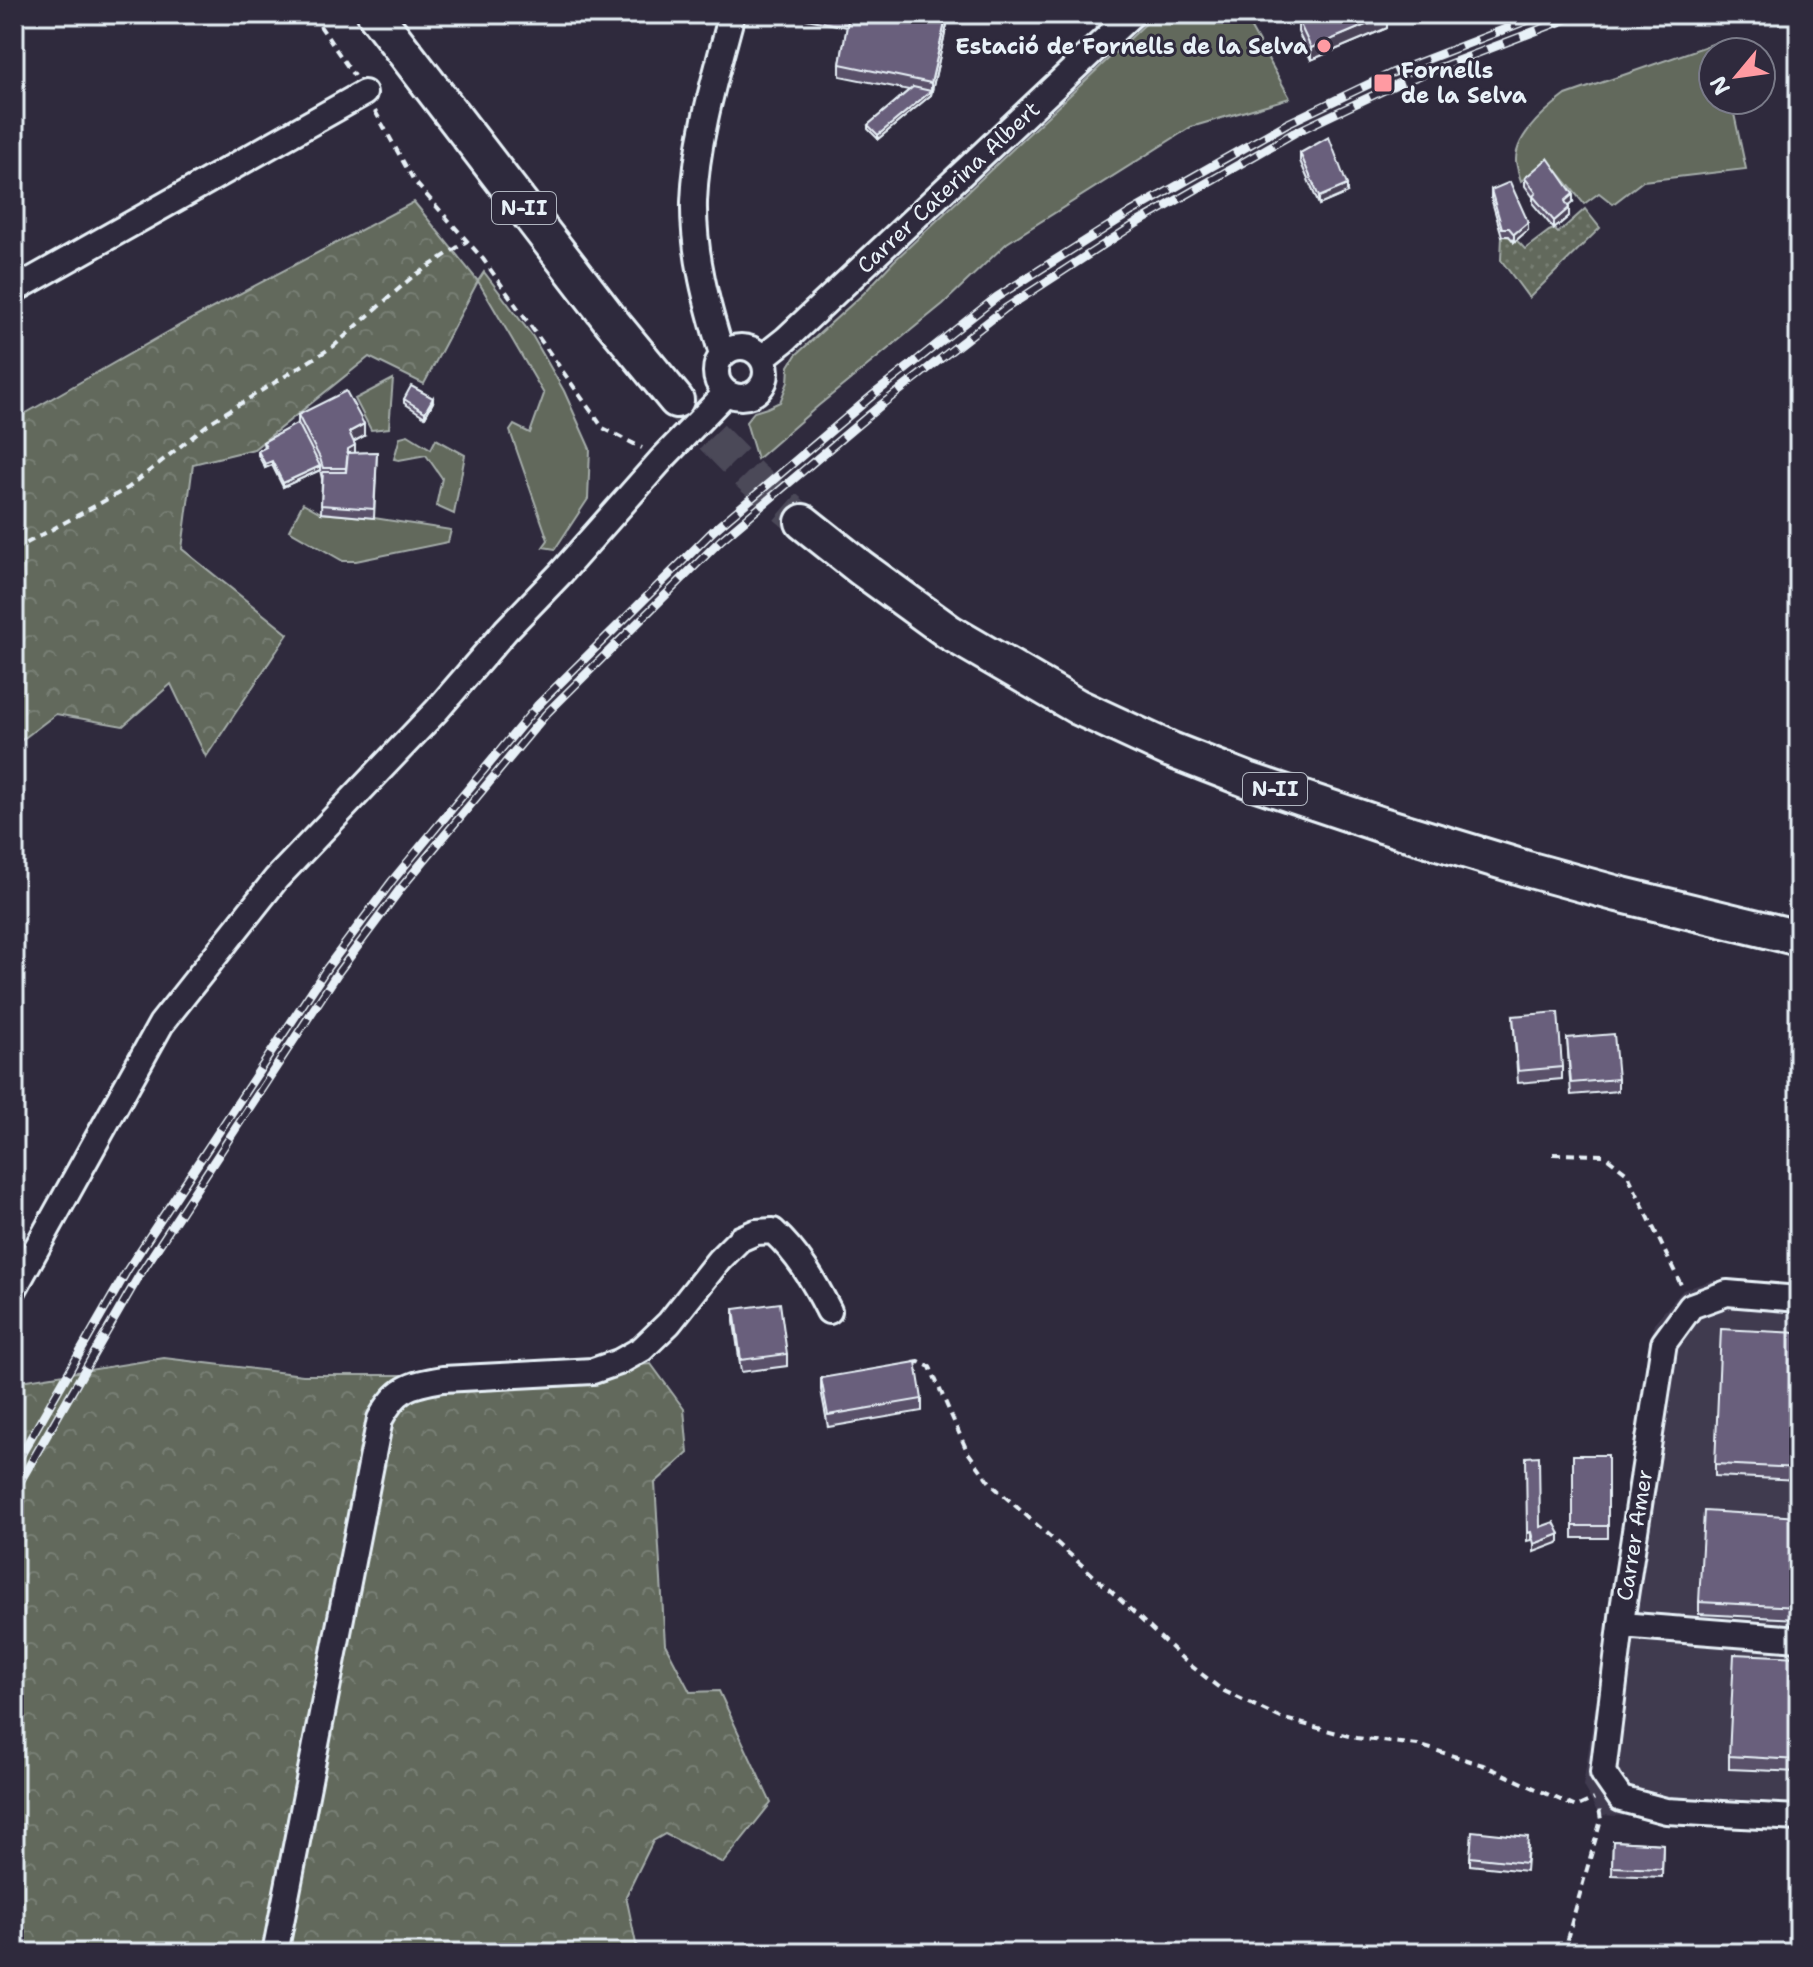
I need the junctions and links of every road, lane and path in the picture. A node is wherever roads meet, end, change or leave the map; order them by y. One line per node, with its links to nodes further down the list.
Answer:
1 (312, 14): 5 (path)
2 (375, 14): 11 (highway, N-II)
3 (732, 14): 8 (street)
4 (1132, 14): 9 (street, Carrer Caterina Albert)
5 (364, 93): 6 (path); 7 (street)
6 (467, 241): 12 (path); 14 (path)
7 (14, 290)
8 (722, 354): 9 (street); 10 (street)
9 (762, 358): 10 (street)
10 (726, 393): 12 (street)
11 (676, 400)
12 (662, 459): 17 (street)
13 (803, 522): 15 (highway, N-II)
14 (14, 550)
15 (1799, 938)
16 (1553, 1154): 19 (path)
17 (14, 1289)
18 (1799, 1299): 19 (street)
19 (1691, 1306): 22 (street, Carrer Amer)
20 (829, 1311): 25 (street)
21 (903, 1365): 26 (path)
22 (1621, 1625): 23 (street); 24 (street, Carrer Amer)
23 (1799, 1639)
24 (1799, 1818)
25 (275, 1953)
26 (1563, 1953)

